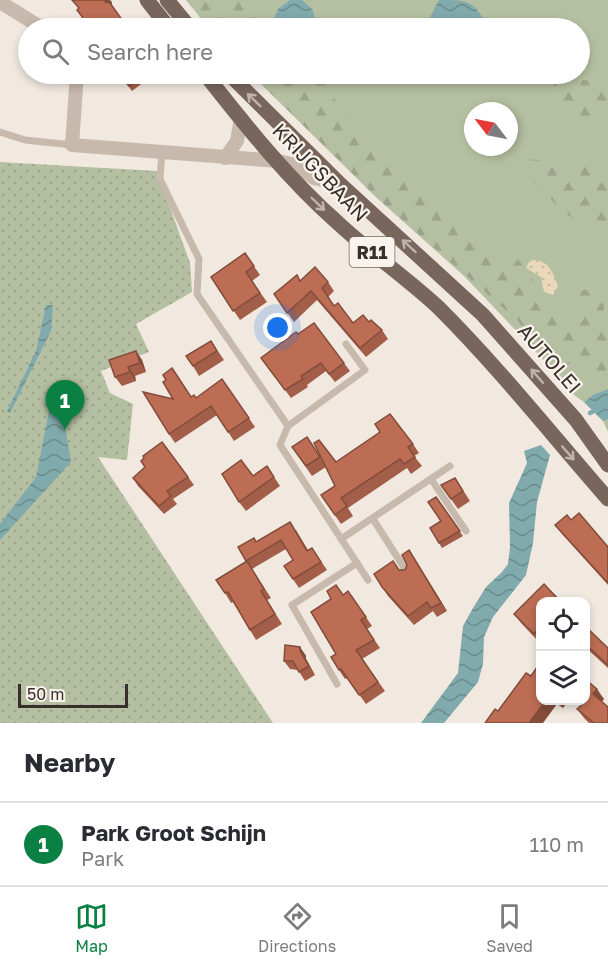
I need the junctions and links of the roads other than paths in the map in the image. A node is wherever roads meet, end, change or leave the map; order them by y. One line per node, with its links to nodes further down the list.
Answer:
1 (147, 0): 5 (main road)
2 (168, 0): 6 (main road)
3 (0, 2): 4 (street)
4 (26, 18)
5 (161, 18)
6 (182, 18)
7 (76, 84): 12 (street)
8 (213, 84): 10 (main road, KRIJGSBAAN / R11)
9 (239, 84): 16 (main road, KRIJGSBAAN / R11, one-way to 9)
10 (241, 118): 14 (street); 15 (main road, KRIJGSBAAN / R11)
11 (0, 132): 12 (lane)
12 (72, 145): 13 (street)
13 (162, 152): 14 (street); 19 (lane)
14 (225, 158): 15 (street)
15 (278, 162): 16 (street); 23 (main road, KRIJGSBAAN / R11, one-way to 23)
16 (341, 185): 17 (main road, KRIJGSBAAN / R11, one-way to 16)
17 (453, 285): 20 (main road, AUTOLEI / R11, one-way to 17)
18 (346, 344): 19 (lane)
19 (288, 426): 26 (lane)
20 (608, 465)
21 (450, 466): 22 (lane)
22 (430, 479): 24 (lane); 25 (lane)
23 (608, 499)
24 (373, 519): 26 (lane); 28 (lane)
25 (466, 531)
26 (342, 539): 27 (lane)
27 (357, 563): 29 (lane); 30 (lane)
28 (408, 574)
29 (368, 580)
30 (337, 684)

